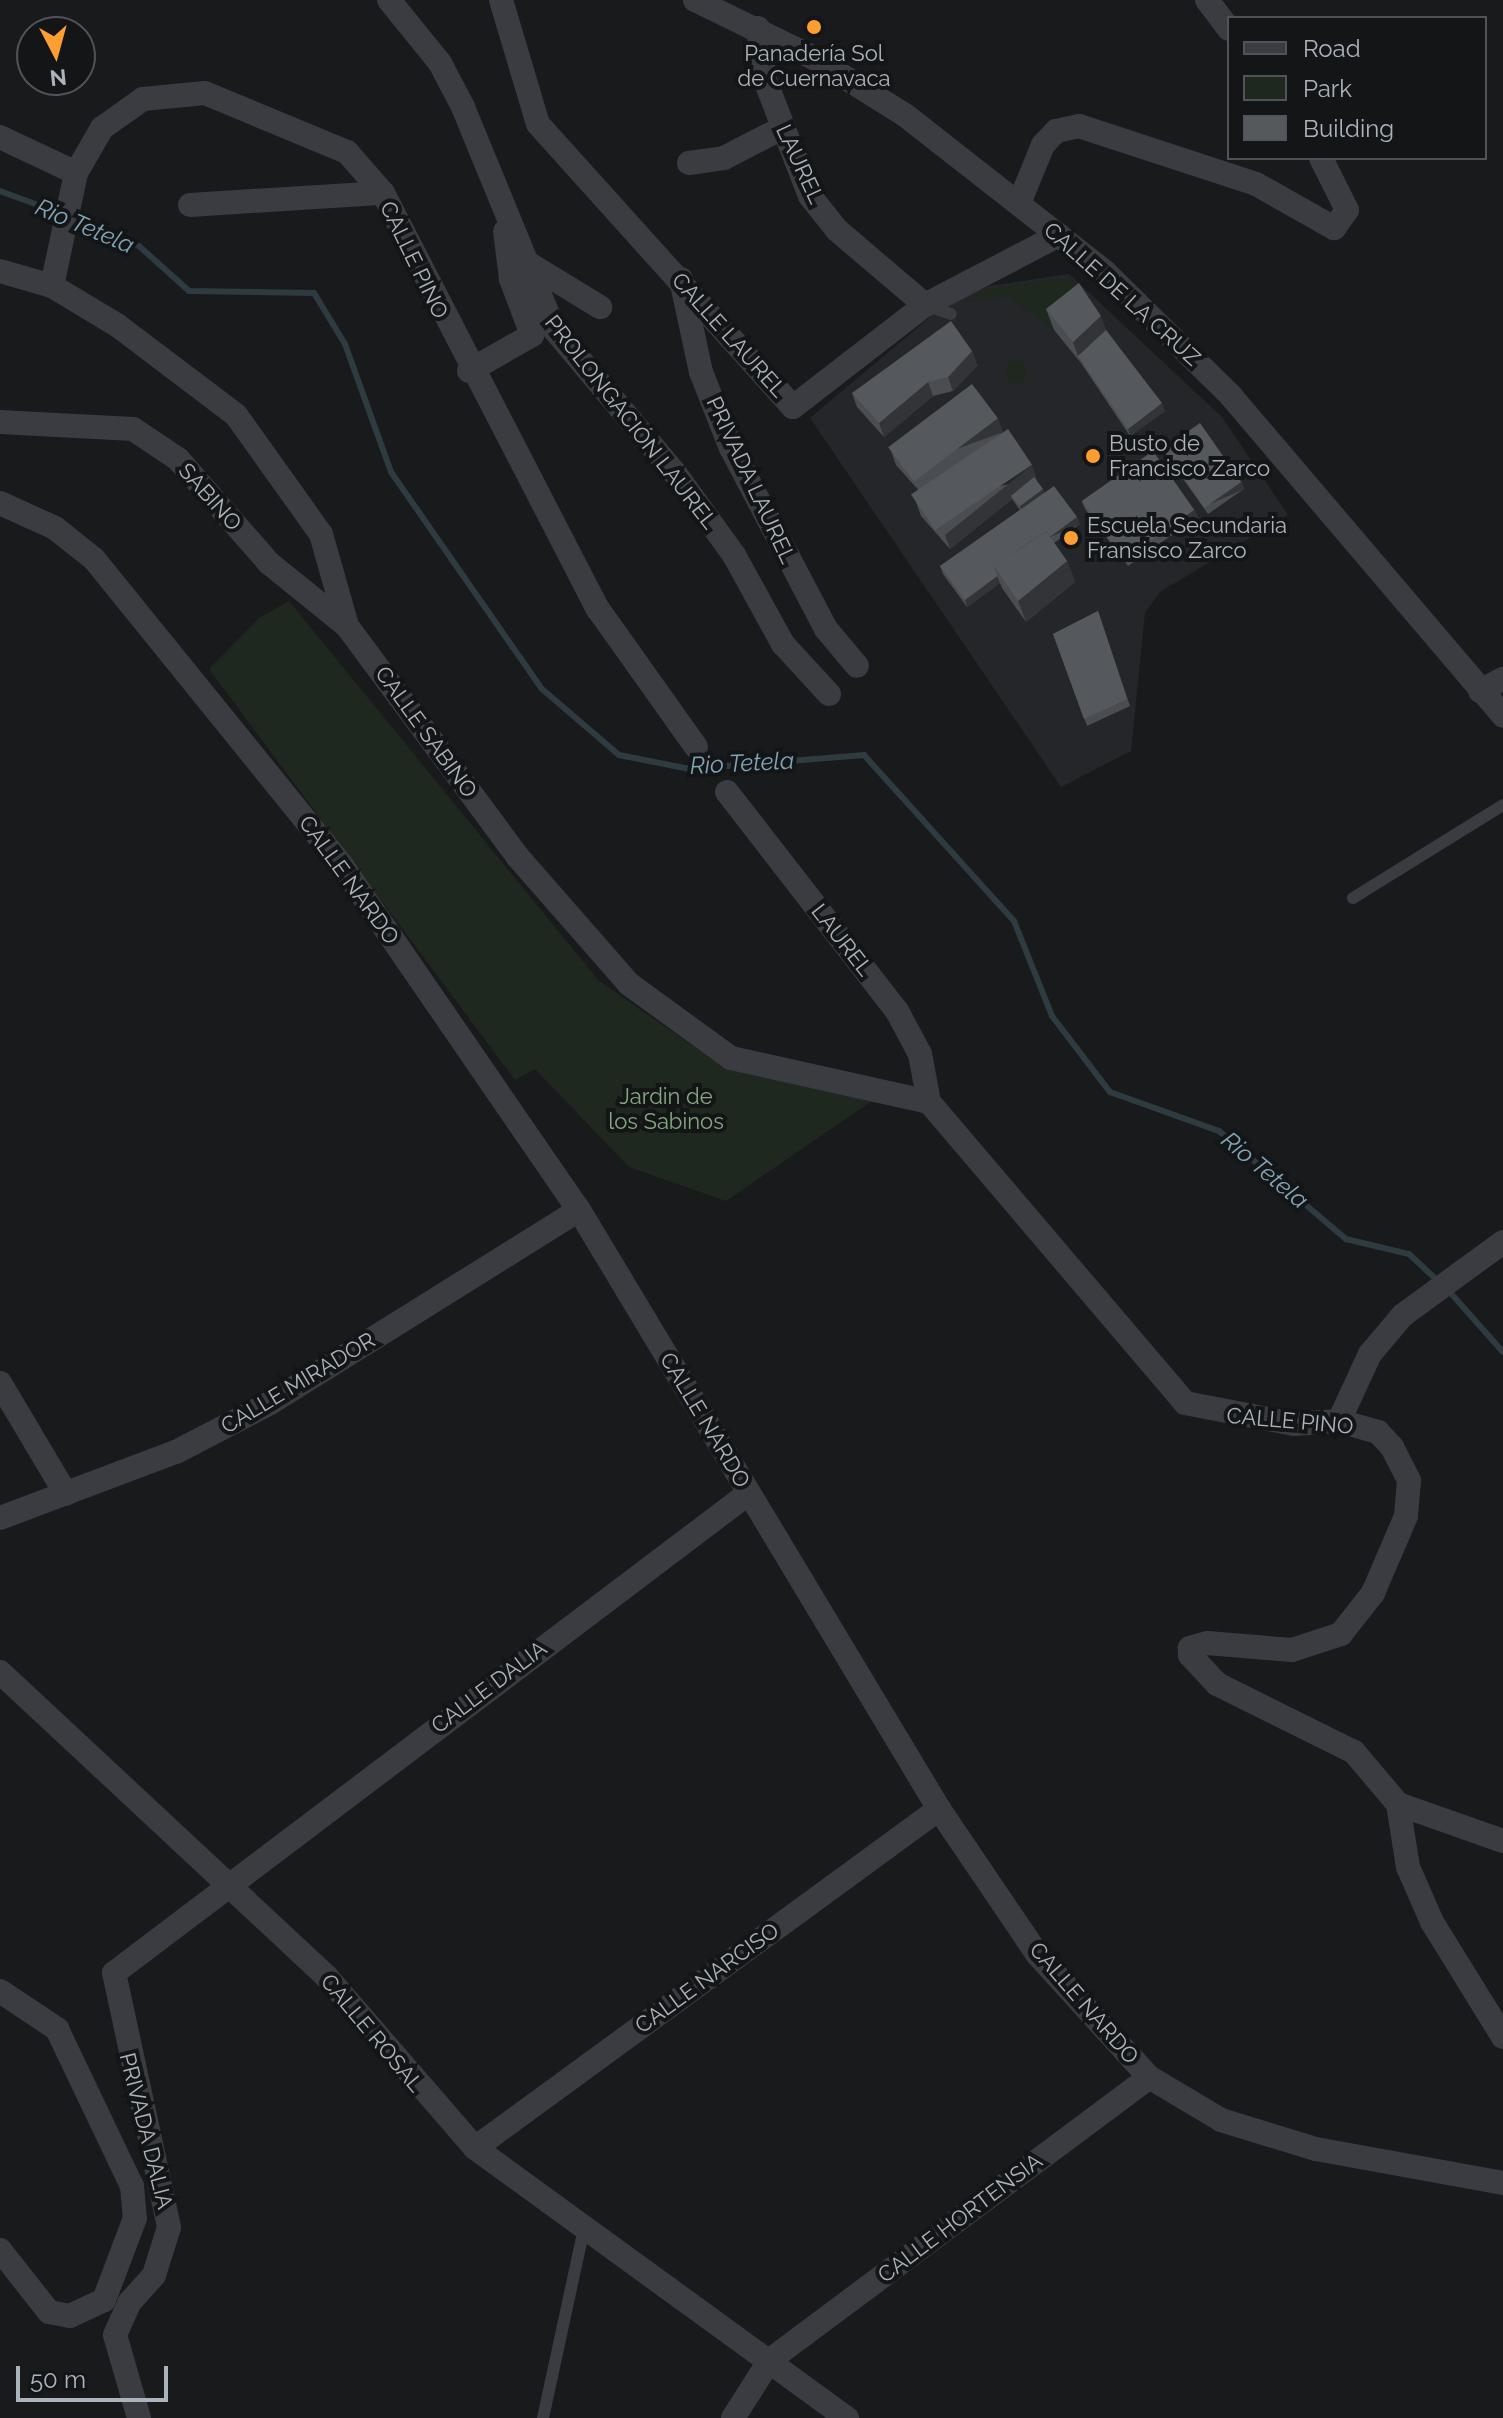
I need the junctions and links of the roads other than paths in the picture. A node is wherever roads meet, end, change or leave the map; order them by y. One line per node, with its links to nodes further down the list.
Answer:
1 (389, 0): 13 (street)
2 (501, 0): 19 (street, CALLE LAUREL)
3 (695, 0): 6 (street, CALLE DE LA CRUZ)
4 (1207, 0): 5 (street)
5 (1227, 26)
6 (758, 28): 7 (street, LAUREL); 14 (street, CALLE DE LA CRUZ)
7 (782, 128): 10 (street); 21 (street, LAUREL)
8 (0, 137): 11 (street)
9 (1322, 160): 14 (street)
10 (689, 163)
11 (74, 179): 12 (street, CALLE PINO); 20 (street, CALLE PINO)
12 (383, 193): 15 (street); 24 (street, CALLE PINO)
13 (504, 196): 17 (street); 24 (street)
14 (1020, 201): 16 (street, CALLE DE LA CRUZ)
15 (190, 205)
16 (1059, 235): 21 (street, CALLE LAUREL); 30 (street, CALLE DE LA CRUZ)
17 (526, 262): 22 (street); 31 (street, PROLONGACIÓN LAUREL)
18 (0, 271): 20 (street, CALLE SABINO)
19 (681, 279): 21 (street, CALLE LAUREL); 28 (street, PRIVADA LAUREL)
20 (52, 286): 27 (street, CALLE SABINO)
21 (925, 305): 23 (lane)
22 (600, 307)
23 (951, 314)
24 (469, 371): 33 (street, CALLE PINO)
25 (0, 422): 27 (street, SABINO)
26 (0, 503): 38 (street, CALLE NARDO)
27 (347, 626): 37 (street, CALLE SABINO)
28 (857, 666)
29 (1503, 679): 30 (street)
30 (1480, 691): 32 (street, CALLE DE LA CRUZ)
31 (829, 694)
32 (1503, 716)
33 (696, 747)
34 (727, 792): 37 (street, LAUREL)
35 (1503, 805): 36 (lane)
36 (1353, 898)
37 (929, 1102): 41 (street, CALLE PINO)
38 (579, 1210): 42 (street, CALLE NARDO); 43 (street, CALLE MIRADOR)
39 (1503, 1242): 41 (street)
40 (0, 1383): 43 (street)
41 (1339, 1421): 46 (street, CALLE PINO)
42 (749, 1493): 47 (street, CALLE NARDO); 49 (street, CALLE DALIA)
43 (66, 1494): 44 (street, CALLE MIRADOR)
44 (0, 1518)
45 (0, 1672): 49 (street, CALLE ROSAL)
46 (1398, 1804): 48 (street); 51 (street)
47 (939, 1809): 52 (street, CALLE NARDO); 53 (street, CALLE NARCISO)
48 (1503, 1841)
49 (229, 1881): 53 (street, CALLE ROSAL); 58 (street, PRIVADA DALIA)
50 (0, 1991): 56 (street)
51 (1503, 2037)
52 (1149, 2077): 54 (street, CALLE NARDO); 59 (street, CALLE HORTENSIA)
53 (475, 2148): 55 (street, CALLE ROSAL)
54 (1503, 2183)
55 (584, 2228): 59 (street, CALLE ROSAL); 62 (lane)
56 (130, 2237): 57 (street); 58 (street)
57 (0, 2250)
58 (166, 2251): 61 (street)
59 (770, 2360): 60 (street, CALLE ROSAL); 63 (street)
60 (820, 2410): 64 (street, CALLE ROSAL)
61 (139, 2418)
62 (543, 2418)
63 (733, 2418)
64 (847, 2418)

